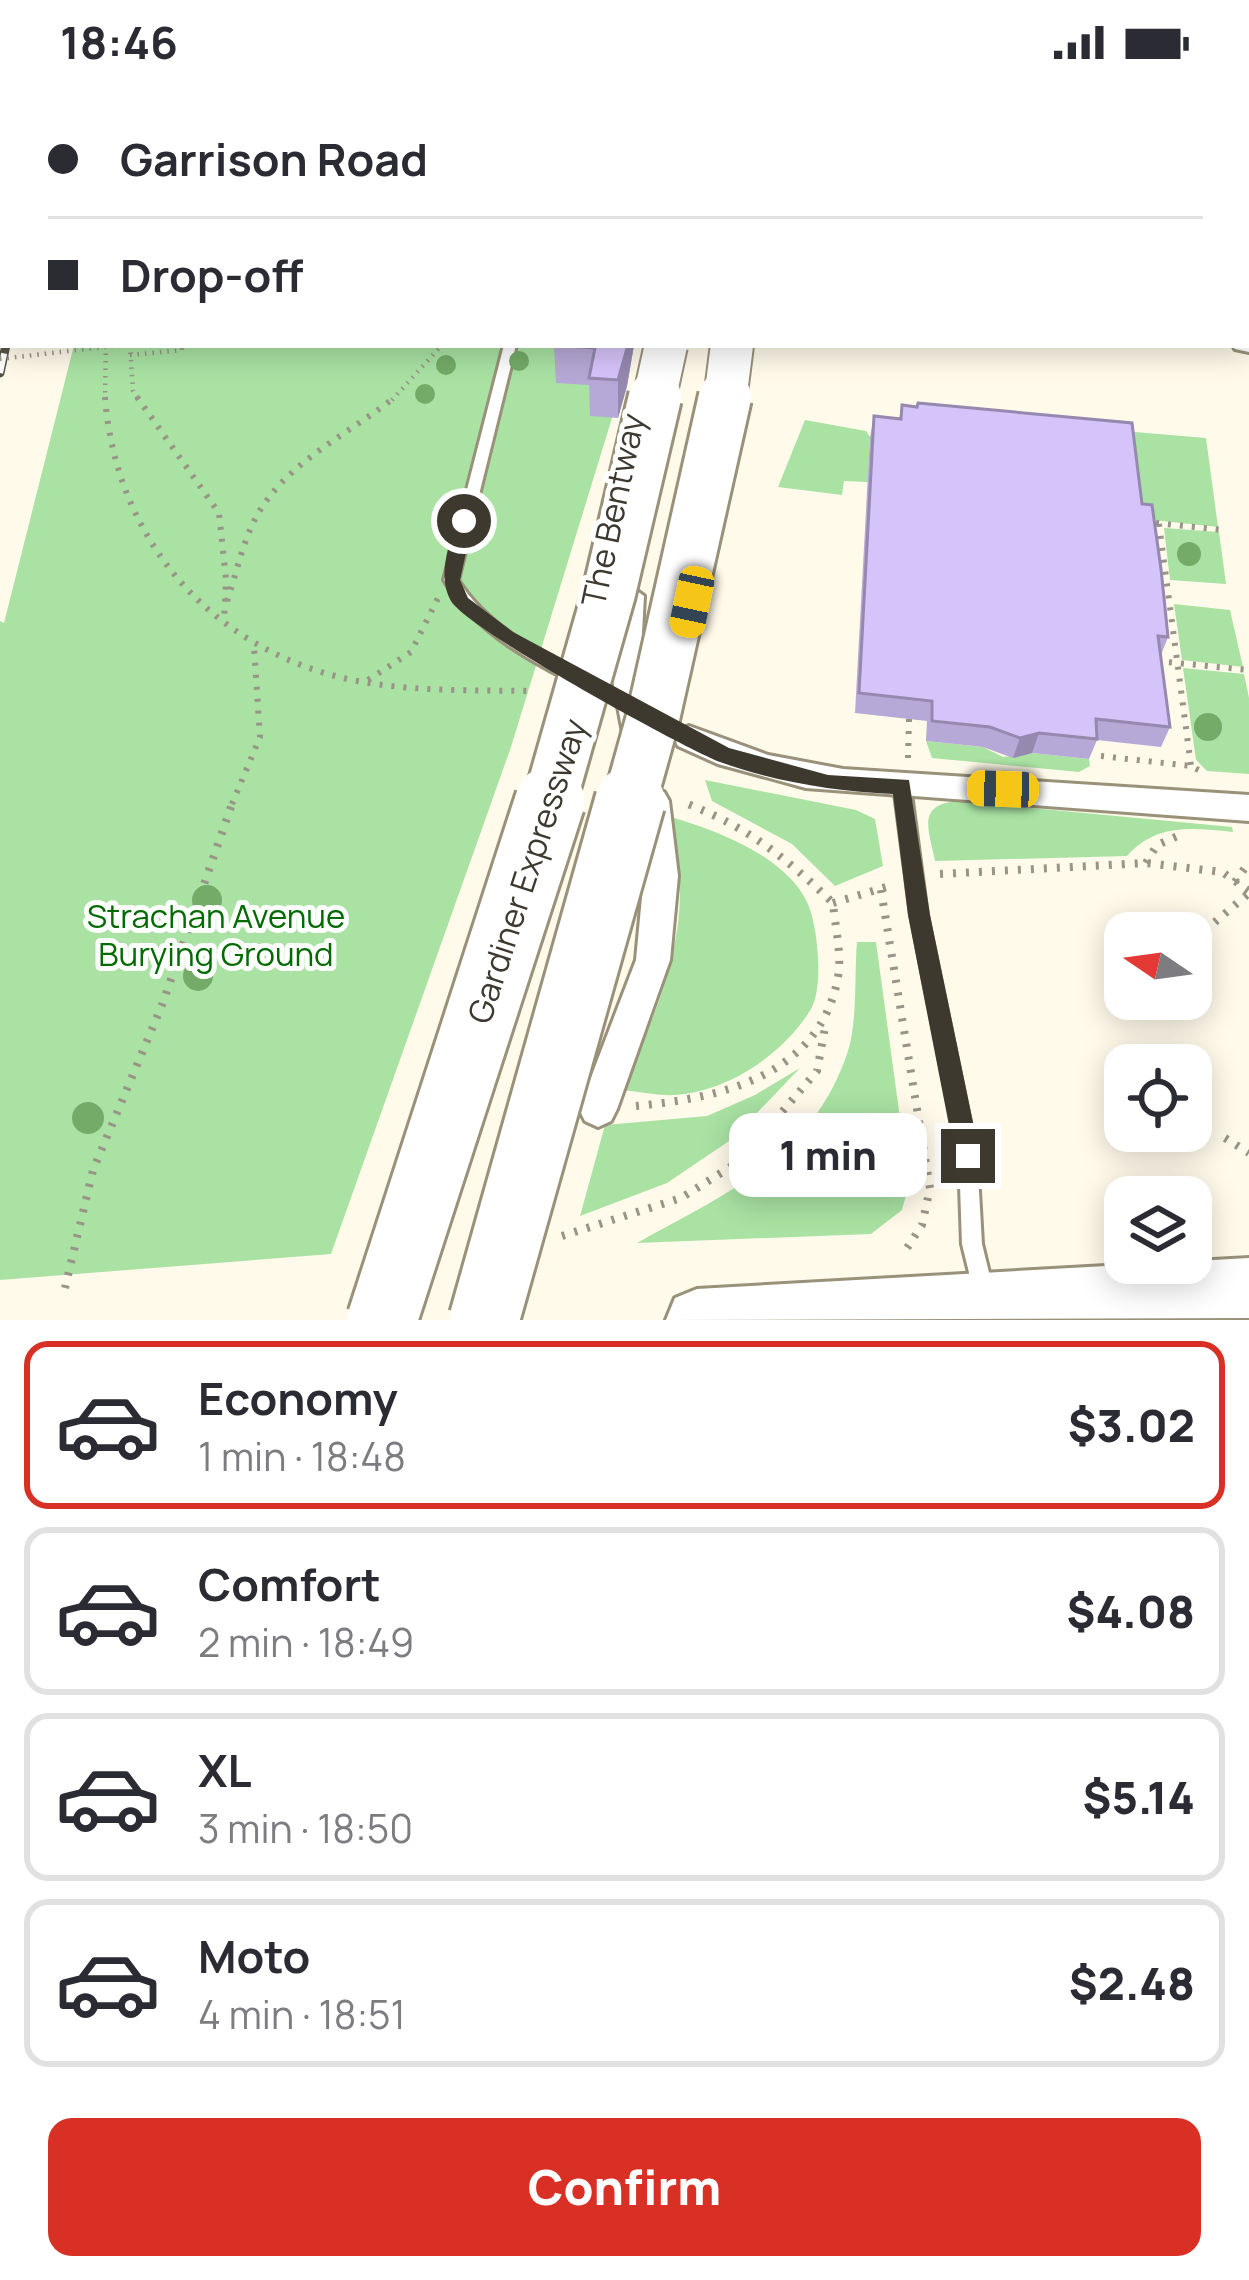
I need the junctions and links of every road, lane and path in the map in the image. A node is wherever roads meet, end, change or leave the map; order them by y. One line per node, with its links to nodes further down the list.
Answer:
1 (96, 348): 12 (path, bridge)
2 (106, 348): 18 (path)
3 (126, 348): 11 (path)
4 (182, 348): 11 (path)
5 (439, 348): 17 (path)
6 (509, 348): 16 (lane)
7 (665, 348): 49 (highway, Gardiner Expressway, bridge)
8 (685, 348): 25 (street, The Bentway)
9 (732, 348): 50 (highway, bridge)
10 (741, 348): 26 (lane)
11 (130, 355): 17 (path)
12 (0, 358)
13 (1147, 523): 14 (path)
14 (1159, 524): 15 (path); 21 (path)
15 (1222, 530)
16 (451, 580): 23 (path); 25 (lane)
17 (227, 601): 18 (path)
18 (224, 622): 19 (path)
19 (254, 647): 23 (path); 46 (path)
20 (1150, 661): 21 (path)
21 (1178, 663): 22 (path); 27 (path)
22 (1249, 670)
23 (365, 682): 24 (path)
24 (539, 692)
25 (628, 704): 26 (lane); 28 (street, The Bentway)
26 (679, 732): 29 (street)
27 (1101, 756)
28 (652, 780): 38 (path); 41 (street, The Bentway)
29 (902, 786): 30 (street); 34 (lane)
30 (1249, 808)
31 (1192, 834): 33 (path)
32 (1249, 862): 35 (path)
33 (1146, 863): 34 (path); 35 (path)
34 (914, 875): 36 (path); 48 (lane)
35 (1235, 882): 37 (path)
36 (880, 890): 38 (path); 45 (path)
37 (1249, 892): 39 (path)
38 (833, 903): 40 (path)
39 (1212, 924)
40 (826, 1018): 41 (path); 44 (path)
41 (598, 1108)
42 (1225, 1138): 43 (path)
43 (1249, 1154)
44 (558, 1247)
45 (908, 1248)
46 (65, 1288)
47 (1249, 1288): 48 (street)
48 (986, 1303): 51 (street)
49 (382, 1320)
50 (484, 1320)
51 (697, 1320)

